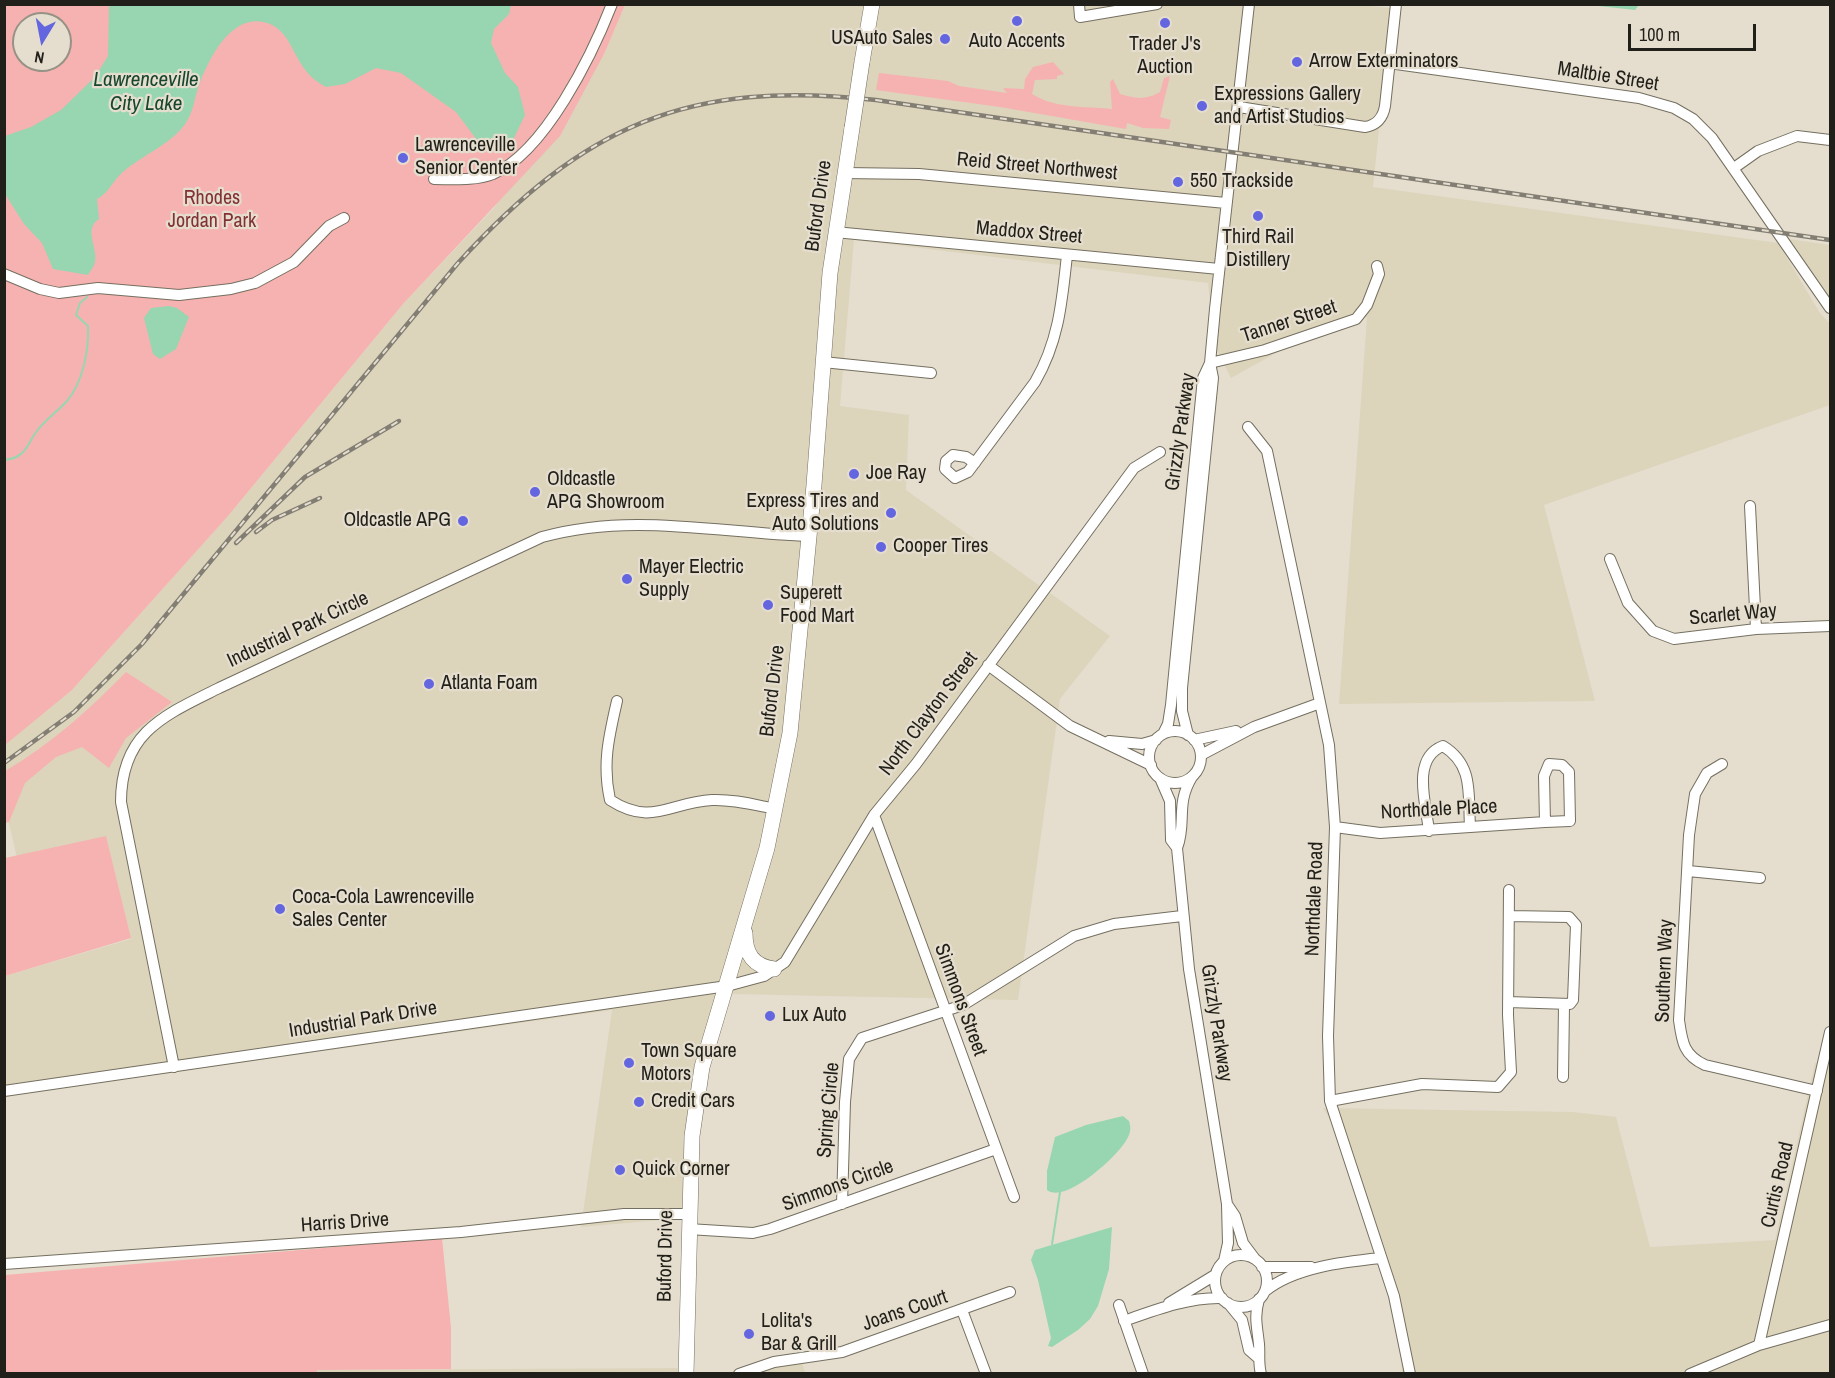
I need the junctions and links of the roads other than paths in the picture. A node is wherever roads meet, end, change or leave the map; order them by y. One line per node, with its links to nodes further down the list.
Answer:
1 (612, 4): 12 (street)
2 (872, 4): 11 (highway, Buford Drive, bridge)
3 (1079, 4): 4 (street)
4 (1157, 4)
5 (1249, 4): 8 (street)
6 (1396, 4): 7 (street)
7 (1389, 63): 8 (street); 10 (street, Maltbie Street)
8 (1239, 107): 13 (street)
9 (1830, 140): 10 (street)
10 (1734, 168): 20 (street, Maltbie Street)
11 (844, 173): 13 (street, Reid Street Northwest); 15 (highway, Buford Drive)
12 (434, 179)
13 (1226, 202): 18 (street)
14 (344, 218): 19 (street)
15 (835, 232): 16 (street, Maddox Street); 21 (highway, Buford Drive)
16 (1067, 255): 18 (street, Maddox Street); 26 (street)
17 (1377, 266): 22 (street, Tanner Street)
18 (1219, 269): 22 (street)
19 (4, 274)
20 (1830, 308)
21 (823, 362): 23 (street); 28 (highway, Buford Drive)
22 (1210, 363): 36 (street, Grizzly Parkway); 37 (street, Grizzly Parkway)
23 (931, 373)
24 (1248, 427): 34 (street, Northdale Road)
25 (1160, 452): 32 (street, North Clayton Street)
26 (975, 463)
27 (1750, 506): 31 (street)
28 (809, 536): 44 (highway, Buford Drive); 63 (street, Industrial Park Circle)
29 (1610, 559): 31 (street, Scarlet Way)
30 (1830, 626): 31 (street, Scarlet Way)
31 (1756, 629)
32 (988, 664): 38 (street); 45 (street, North Clayton Street)
33 (617, 700): 44 (street)
34 (1320, 703): 35 (street); 47 (street, Northdale Road)
35 (1254, 727): 37 (street); 39 (street)
36 (1160, 737): 37 (street); 38 (street); 41 (street)
37 (1191, 738): 39 (street)
38 (1102, 740): 41 (street)
39 (1201, 755): 42 (street)
40 (1722, 764): 51 (street, Southern Way)
41 (1150, 765): 43 (street)
42 (1192, 777): 43 (street); 50 (street, Grizzly Parkway)
43 (1160, 778): 50 (street, Grizzly Parkway)
44 (776, 809): 56 (highway, Buford Drive)
45 (874, 815): 57 (street, North Clayton Street); 61 (street, Simmons Street)
46 (1545, 822): 46 (street, Northdale Place); 48 (street, Northdale Place)
47 (1335, 827): 49 (street, Northdale Place); 67 (street, Northdale Road)
48 (1470, 827): 49 (street, Northdale Place); 49 (street)
49 (1429, 831)
50 (1177, 848): 54 (street, Grizzly Parkway)
51 (1688, 871): 52 (street); 66 (street, Southern Way)
52 (1760, 878)
53 (1509, 890): 55 (street)
54 (1182, 916): 61 (street, Spring Circle); 71 (street, Grizzly Parkway)
55 (1509, 916): 59 (street); 60 (street)
56 (746, 919): 57 (highway); 58 (highway, Buford Drive)
57 (774, 969): 58 (street, North Clayton Street)
58 (727, 986): 63 (street, Industrial Park Drive); 72 (highway, Buford Drive)
59 (1508, 1002): 60 (street); 67 (street)
60 (1564, 1005): 64 (street)
61 (945, 1010): 68 (street, Simmons Street); 70 (street, Spring Circle)
62 (1830, 1032): 66 (street, Curtis Road)
63 (174, 1067): 65 (street, Industrial Park Drive)
64 (1563, 1077)
65 (4, 1091)
66 (1817, 1091): 87 (street, Curtis Road)
67 (1330, 1101): 73 (street, Northdale Road)
68 (996, 1149): 69 (street, Simmons Street); 70 (street, Simmons Circle)
69 (1014, 1197)
70 (842, 1204): 72 (street, Simmons Circle)
71 (1227, 1204): 74 (street, Grizzly Parkway); 76 (street, Grizzly Parkway)
72 (688, 1221): 75 (street, Harris Drive); 89 (highway, Buford Drive)
73 (1381, 1258): 77 (street); 94 (street, Northdale Road)
74 (1224, 1261): 76 (street); 78 (street)
75 (4, 1264)
76 (1259, 1264): 77 (street); 80 (street)
77 (1317, 1268): 80 (street)
78 (1215, 1275): 81 (street); 83 (street)
79 (1011, 1292): 84 (street, Joans Court)
80 (1261, 1295): 81 (street); 88 (street)
81 (1225, 1301): 83 (street); 88 (street)
82 (1119, 1305): 85 (street)
83 (1164, 1307): 85 (street)
84 (962, 1310): 90 (street, Joans Court); 91 (street)
85 (1124, 1321): 92 (street)
86 (1830, 1325): 87 (street)
87 (1759, 1345): 95 (street)
88 (1257, 1357): 93 (street)
89 (686, 1374)
90 (739, 1374)
91 (986, 1374)
92 (1142, 1374)
93 (1261, 1374)
94 (1410, 1374)
95 (1690, 1374)

